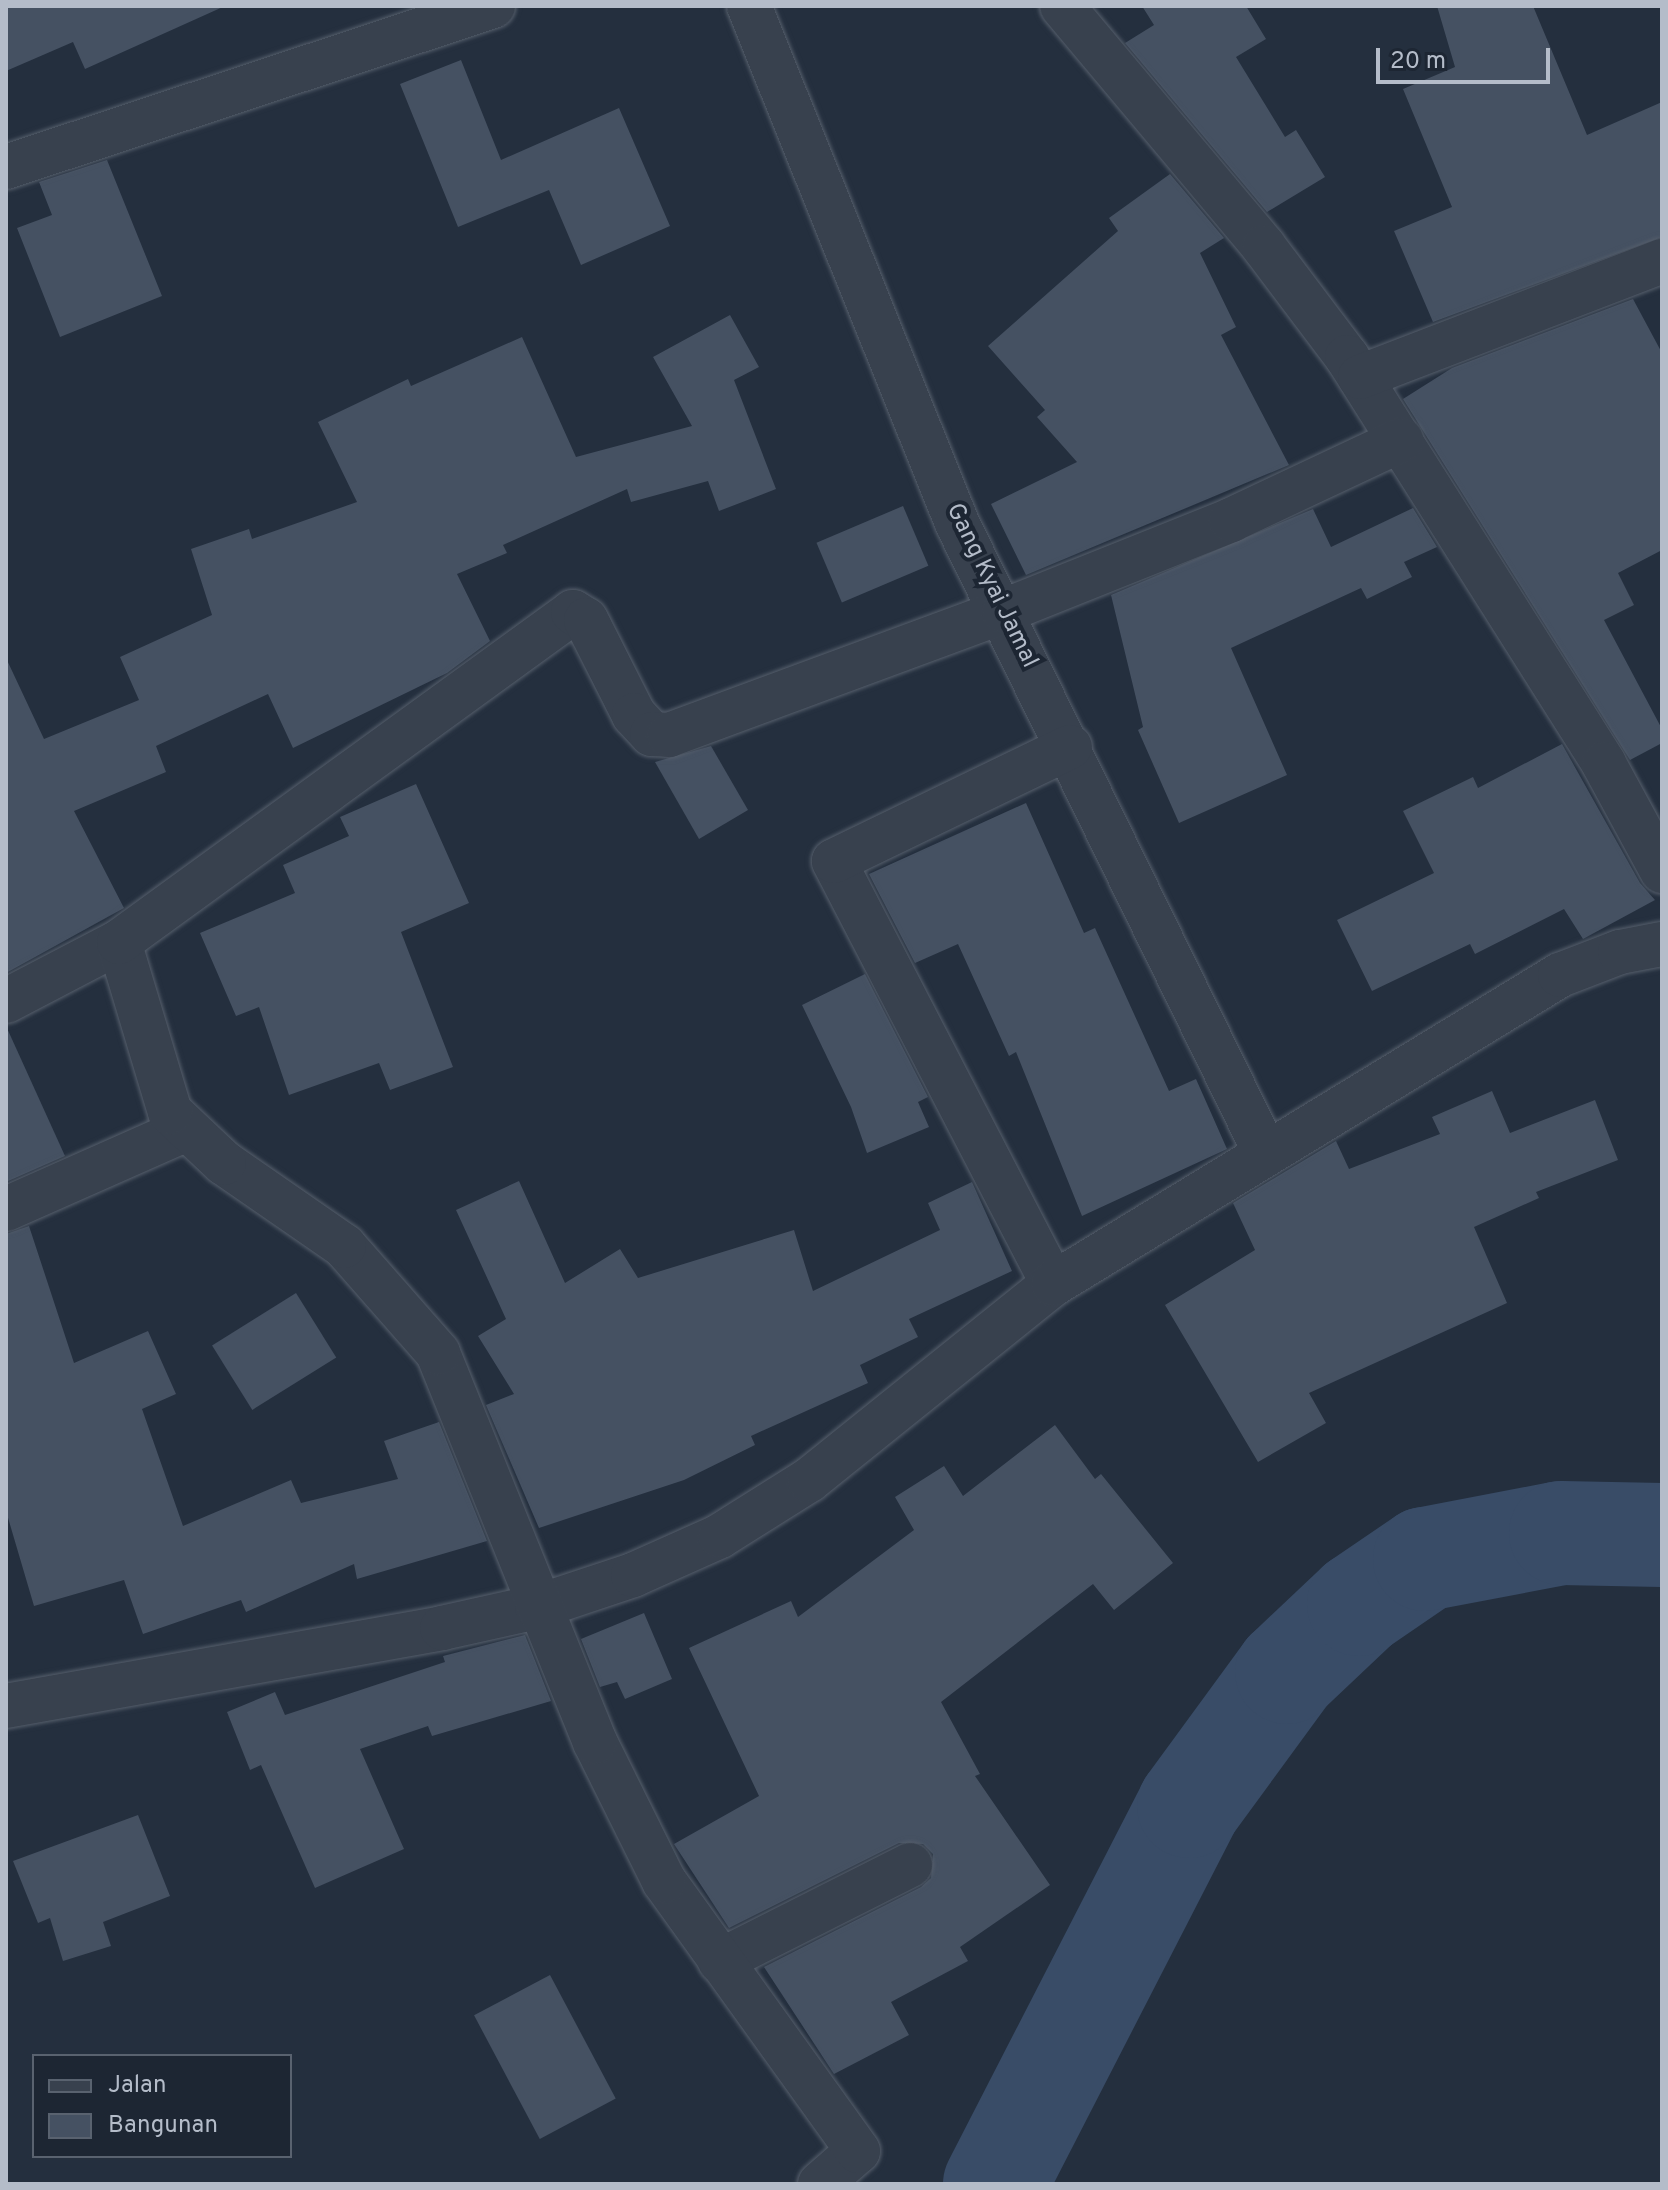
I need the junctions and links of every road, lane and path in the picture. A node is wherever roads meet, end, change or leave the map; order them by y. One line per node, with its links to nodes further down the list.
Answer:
1 (493, 6): 4 (street)
2 (749, 6): 8 (street, Gang Kyai Jamal)
3 (1062, 6): 6 (street)
4 (6, 167)
5 (1662, 261): 6 (street)
6 (1360, 377): 7 (street)
7 (1401, 440): 8 (street); 10 (street)
8 (1004, 611): 9 (street, Gang Kyai Jamal); 11 (street)
9 (1070, 747): 15 (street, Gang Kyai Jamal); 17 (street)
10 (1662, 871)
11 (119, 942): 13 (street); 14 (street)
12 (1662, 944): 15 (street)
13 (6, 1001)
14 (184, 1130): 16 (street); 18 (street)
15 (1265, 1152): 17 (street)
16 (6, 1209)
17 (1053, 1284): 18 (street)
18 (537, 1607): 19 (street); 21 (street)
19 (6, 1706)
20 (910, 1865): 21 (street)
21 (720, 1961): 22 (street)
22 (820, 2184)

